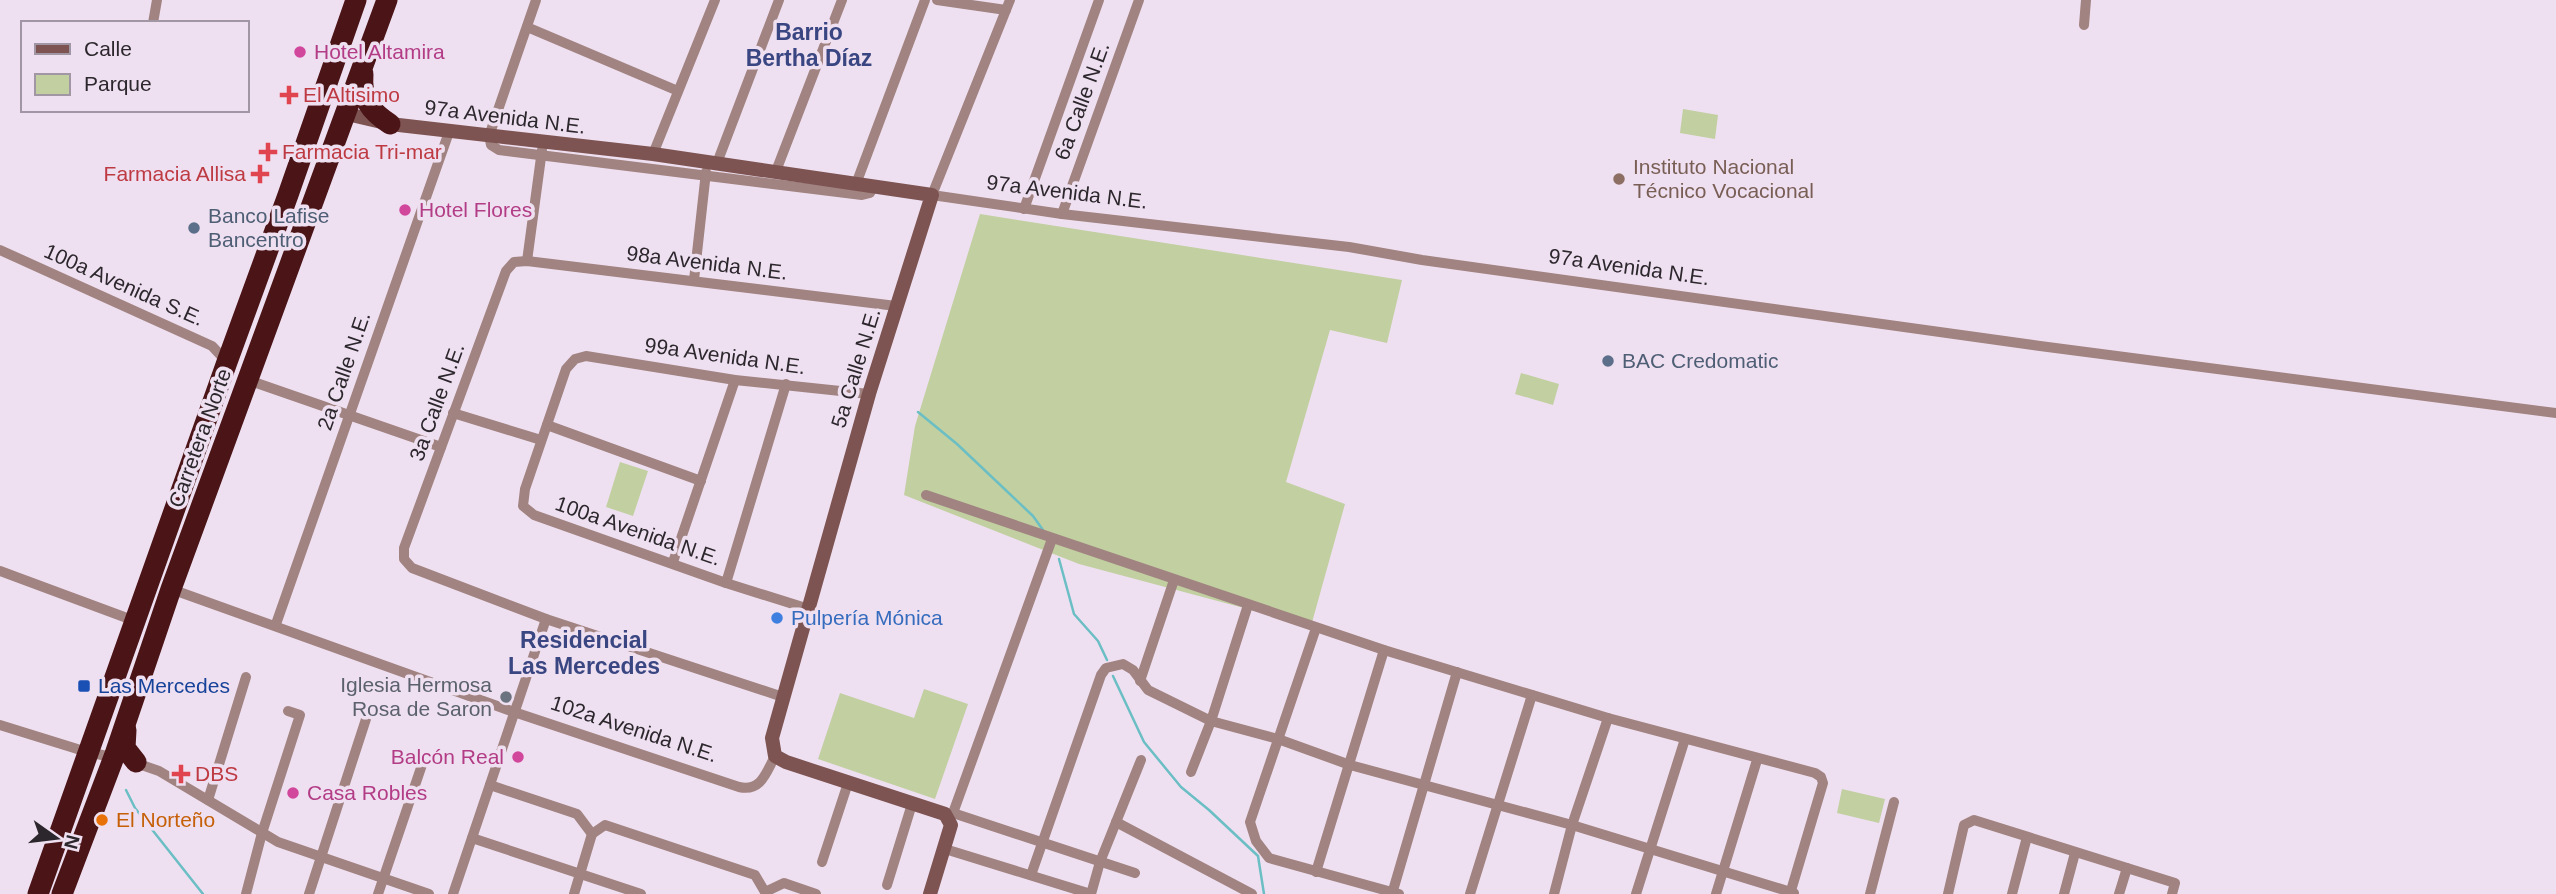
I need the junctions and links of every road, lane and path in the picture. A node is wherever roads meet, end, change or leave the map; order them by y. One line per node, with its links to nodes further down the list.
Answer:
1 (157, 0): 15 (street)
2 (356, 0): 20 (highway); 31 (highway, Carretera Norte)
3 (376, 0): 18 (highway)
4 (387, 0): 18 (highway, Carretera Norte)
5 (536, 0): 17 (street)
6 (715, 0): 19 (street)
7 (779, 0): 27 (street)
8 (842, 0): 28 (street)
9 (925, 0): 29 (street)
10 (937, 0): 14 (street)
11 (1099, 0): 33 (street)
12 (1139, 0): 34 (street, 6a Calle N.E.)
13 (2086, 0): 16 (street)
14 (1008, 5): 32 (street, 5a Calle N.E.)
15 (153, 21)
16 (2084, 25)
17 (527, 27): 19 (street); 23 (street)
18 (363, 66): 20 (highway, Carretera Norte); 21 (highway)
19 (678, 91): 25 (street)
20 (347, 114): 21 (street, 97a Avenida N.E.); 26 (highway, Carretera Norte); 31 (highway)
21 (382, 122): 22 (street, 97a Avenida N.E.); 26 (highway)
22 (449, 132): 23 (street, 97a Avenida N.E.); 47 (street, 2a Calle N.E.)
23 (489, 136): 24 (street, 97a Avenida N.E.)
24 (542, 150): 25 (street, 97a Avenida N.E.); 27 (street); 36 (street)
25 (653, 154): 27 (street, 97a Avenida N.E.)
26 (329, 159): 41 (highway, Carretera Norte)
27 (710, 167): 28 (street, 97a Avenida N.E.); 30 (street); 38 (street)
28 (776, 171): 29 (street, 97a Avenida N.E.)
29 (856, 184): 30 (street, 97a Avenida N.E.)
30 (873, 186): 32 (street, 97a Avenida N.E.)
31 (288, 195): 40 (highway, Carretera Norte)
32 (932, 195): 33 (street, 97a Avenida N.E.); 39 (street, 5a Calle N.E.)
33 (1024, 209): 34 (street, 97a Avenida N.E.)
34 (1062, 214): 46 (street, 97a Avenida N.E.)
35 (0, 250): 40 (street, 100a Avenida S.E.)
36 (527, 261): 37 (street, 98a Avenida N.E.); 38 (street, 98a Avenida N.E.)
37 (514, 262): 45 (street, 3a Calle N.E.)
38 (694, 280): 39 (street, 98a Avenida N.E.)
39 (896, 306): 44 (street, 5a Calle N.E.)
40 (226, 362): 62 (highway, Carretera Norte)
41 (248, 380): 47 (street); 58 (highway, Carretera Norte)
42 (735, 380): 43 (street, 99a Avenida N.E.); 48 (street, 99a Avenida N.E.); 51 (street)
43 (786, 384): 44 (street, 99a Avenida N.E.); 57 (street)
44 (869, 394): 60 (street, 5a Calle N.E.)
45 (453, 413): 49 (street); 50 (street, 3a Calle N.E.)
46 (2556, 413)
47 (348, 417): 50 (street); 63 (street, 2a Calle N.E.)
48 (547, 425): 49 (street); 51 (street)
49 (541, 440): 54 (street, 100a Avenida N.E.)
50 (441, 447): 61 (street, 3a Calle N.E.)
51 (701, 481): 54 (street)
52 (926, 495): 53 (street)
53 (1052, 539): 56 (street); 96 (street)
54 (673, 562): 57 (street, 100a Avenida N.E.)
55 (0, 571): 62 (street)
56 (1174, 580): 59 (street); 68 (street)
57 (726, 583): 60 (street, 100a Avenida N.E.)
58 (171, 589): 63 (street, 102a Avenida N.E.); 71 (highway, Carretera Norte)
59 (1248, 605): 64 (street); 76 (street)
60 (809, 609): 70 (street, 5a Calle N.E.)
61 (545, 619): 70 (street); 73 (street)
62 (135, 621): 80 (highway, Carretera Norte)
63 (276, 624): 73 (street, 102a Avenida N.E.)
64 (1316, 628): 65 (street); 78 (street)
65 (1384, 650): 66 (street); 87 (street)
66 (1457, 672): 69 (street); 91 (street)
67 (246, 677): 92 (street)
68 (1140, 681): 76 (street); 103 (street)
69 (1532, 695): 74 (street); 95 (street)
70 (783, 697): 82 (street, 5a Calle N.E.)
71 (130, 710): 83 (highway, Carretera Norte); 86 (highway)
72 (288, 711): 99 (street)
73 (514, 712): 82 (street, 102a Avenida N.E.); 90 (street)
74 (1608, 718): 79 (street); 98 (street)
75 (366, 719): 107 (street)
76 (1211, 721): 78 (street); 88 (street)
77 (0, 725): 80 (street)
78 (1278, 739): 87 (street); 112 (street)
79 (1685, 740): 85 (street); 105 (street)
80 (86, 752): 83 (street); 122 (highway, Carretera Norte)
81 (425, 756): 116 (street)
82 (775, 756): 89 (street)
83 (114, 757): 86 (street); 118 (highway, Carretera Norte)
84 (1141, 760): 97 (street)
85 (1756, 760): 111 (street); 121 (street)
86 (136, 762): 92 (street)
87 (1350, 765): 91 (street); 112 (street)
88 (1191, 772)
89 (848, 783): 94 (street); 108 (street)
90 (490, 785): 100 (street); 102 (street)
91 (1424, 785): 95 (street); 120 (street)
92 (208, 800): 99 (street)
93 (1894, 802): 138 (street)
94 (912, 804): 96 (street); 117 (street)
95 (1498, 807): 98 (street); 134 (street)
96 (951, 816): 103 (street); 104 (street)
97 (1116, 822): 109 (street); 133 (street)
98 (1572, 825): 105 (street); 135 (street)
99 (261, 833): 107 (street); 123 (street)
100 (593, 834): 113 (street); 119 (street)
101 (2028, 837): 106 (street); 139 (street); 140 (street)
102 (472, 838): 113 (street); 127 (street)
103 (1042, 842): 109 (street); 115 (street)
104 (945, 849): 115 (street); 131 (street)
105 (1649, 850): 111 (street); 136 (street)
106 (2075, 853): 110 (street); 141 (street)
107 (321, 857): 116 (street); 124 (street)
108 (822, 862)
109 (1100, 862): 114 (street); 132 (street)
110 (2127, 868): 142 (street); 143 (street)
111 (1723, 871): 121 (street); 137 (street)
112 (1317, 872): 120 (street)
113 (580, 873): 128 (street); 129 (street)
114 (1135, 873)
115 (1031, 875): 132 (street)
116 (383, 878): 125 (street); 126 (street)
117 (887, 886)
118 (67, 893)
119 (765, 893): 130 (street)
120 (1394, 893)
121 (1793, 893)
122 (38, 894)
123 (246, 894)
124 (309, 894)
125 (378, 894)
126 (429, 894)
127 (453, 894)
128 (573, 894)
129 (640, 894)
130 (817, 894)
131 (930, 894)
132 (1091, 894)
133 (1252, 894)
134 (1470, 894)
135 (1554, 894)
136 (1636, 894)
137 (1716, 894)
138 (1870, 894)
139 (1948, 894)
140 (2012, 894)
141 (2064, 894)
142 (2119, 894)
143 (2172, 894)

